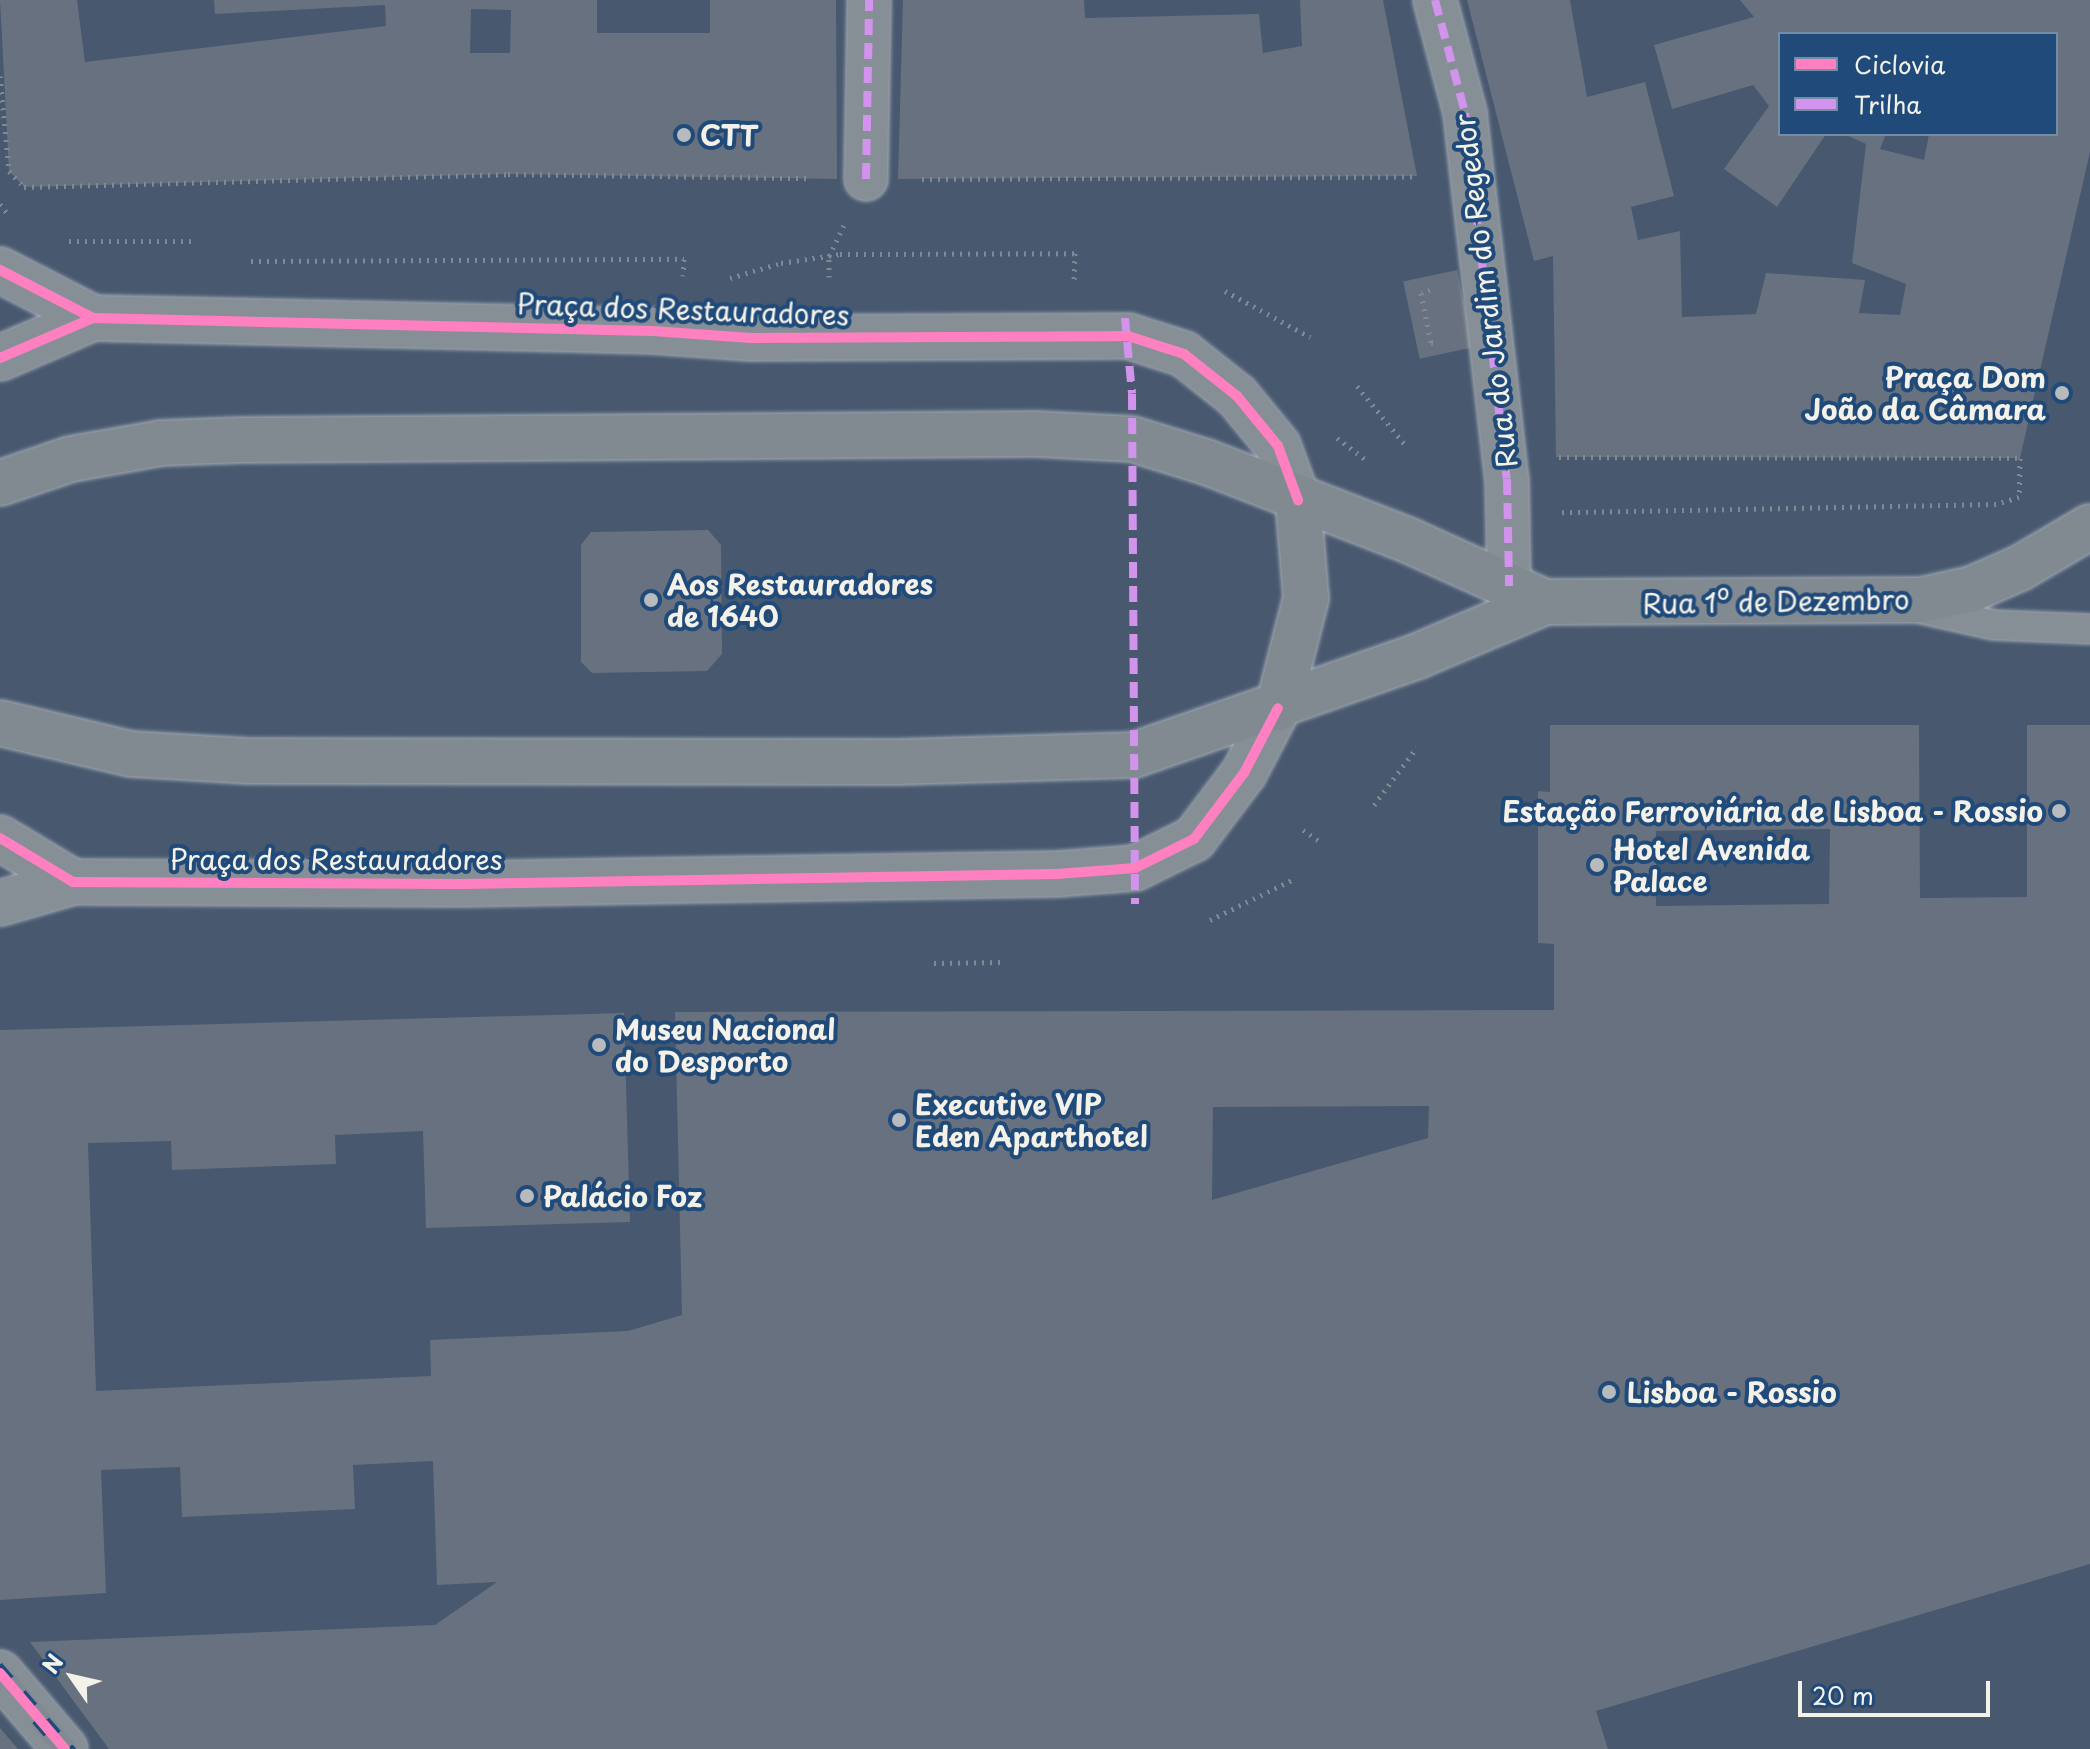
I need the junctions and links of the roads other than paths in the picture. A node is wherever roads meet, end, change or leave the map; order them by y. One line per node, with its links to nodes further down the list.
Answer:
1 (869, 0): 3 (street)
2 (1435, 0): 10 (street, Rua do Jardim do Regedor)
3 (866, 179)
4 (0, 270): 5 (street, Praça dos Restauradores)
5 (93, 318): 6 (street); 8 (street, Praça dos Restauradores)
6 (0, 358)
7 (0, 483): 8 (main road)
8 (1298, 500): 10 (main road); 13 (main road, Praça dos Restauradores)
9 (2083, 536): 11 (main road, Rua 1º de Dezembro)
10 (1527, 594): 11 (main road, Rua 1º de Dezembro); 13 (main road)
11 (1894, 603): 12 (lane)
12 (2090, 629)
13 (1278, 708): 14 (main road); 16 (street, Praça dos Restauradores)
14 (0, 723)
15 (0, 838): 16 (street)
16 (73, 882): 17 (street)
17 (0, 903)
18 (0, 1673): 19 (street)
19 (65, 1749)

